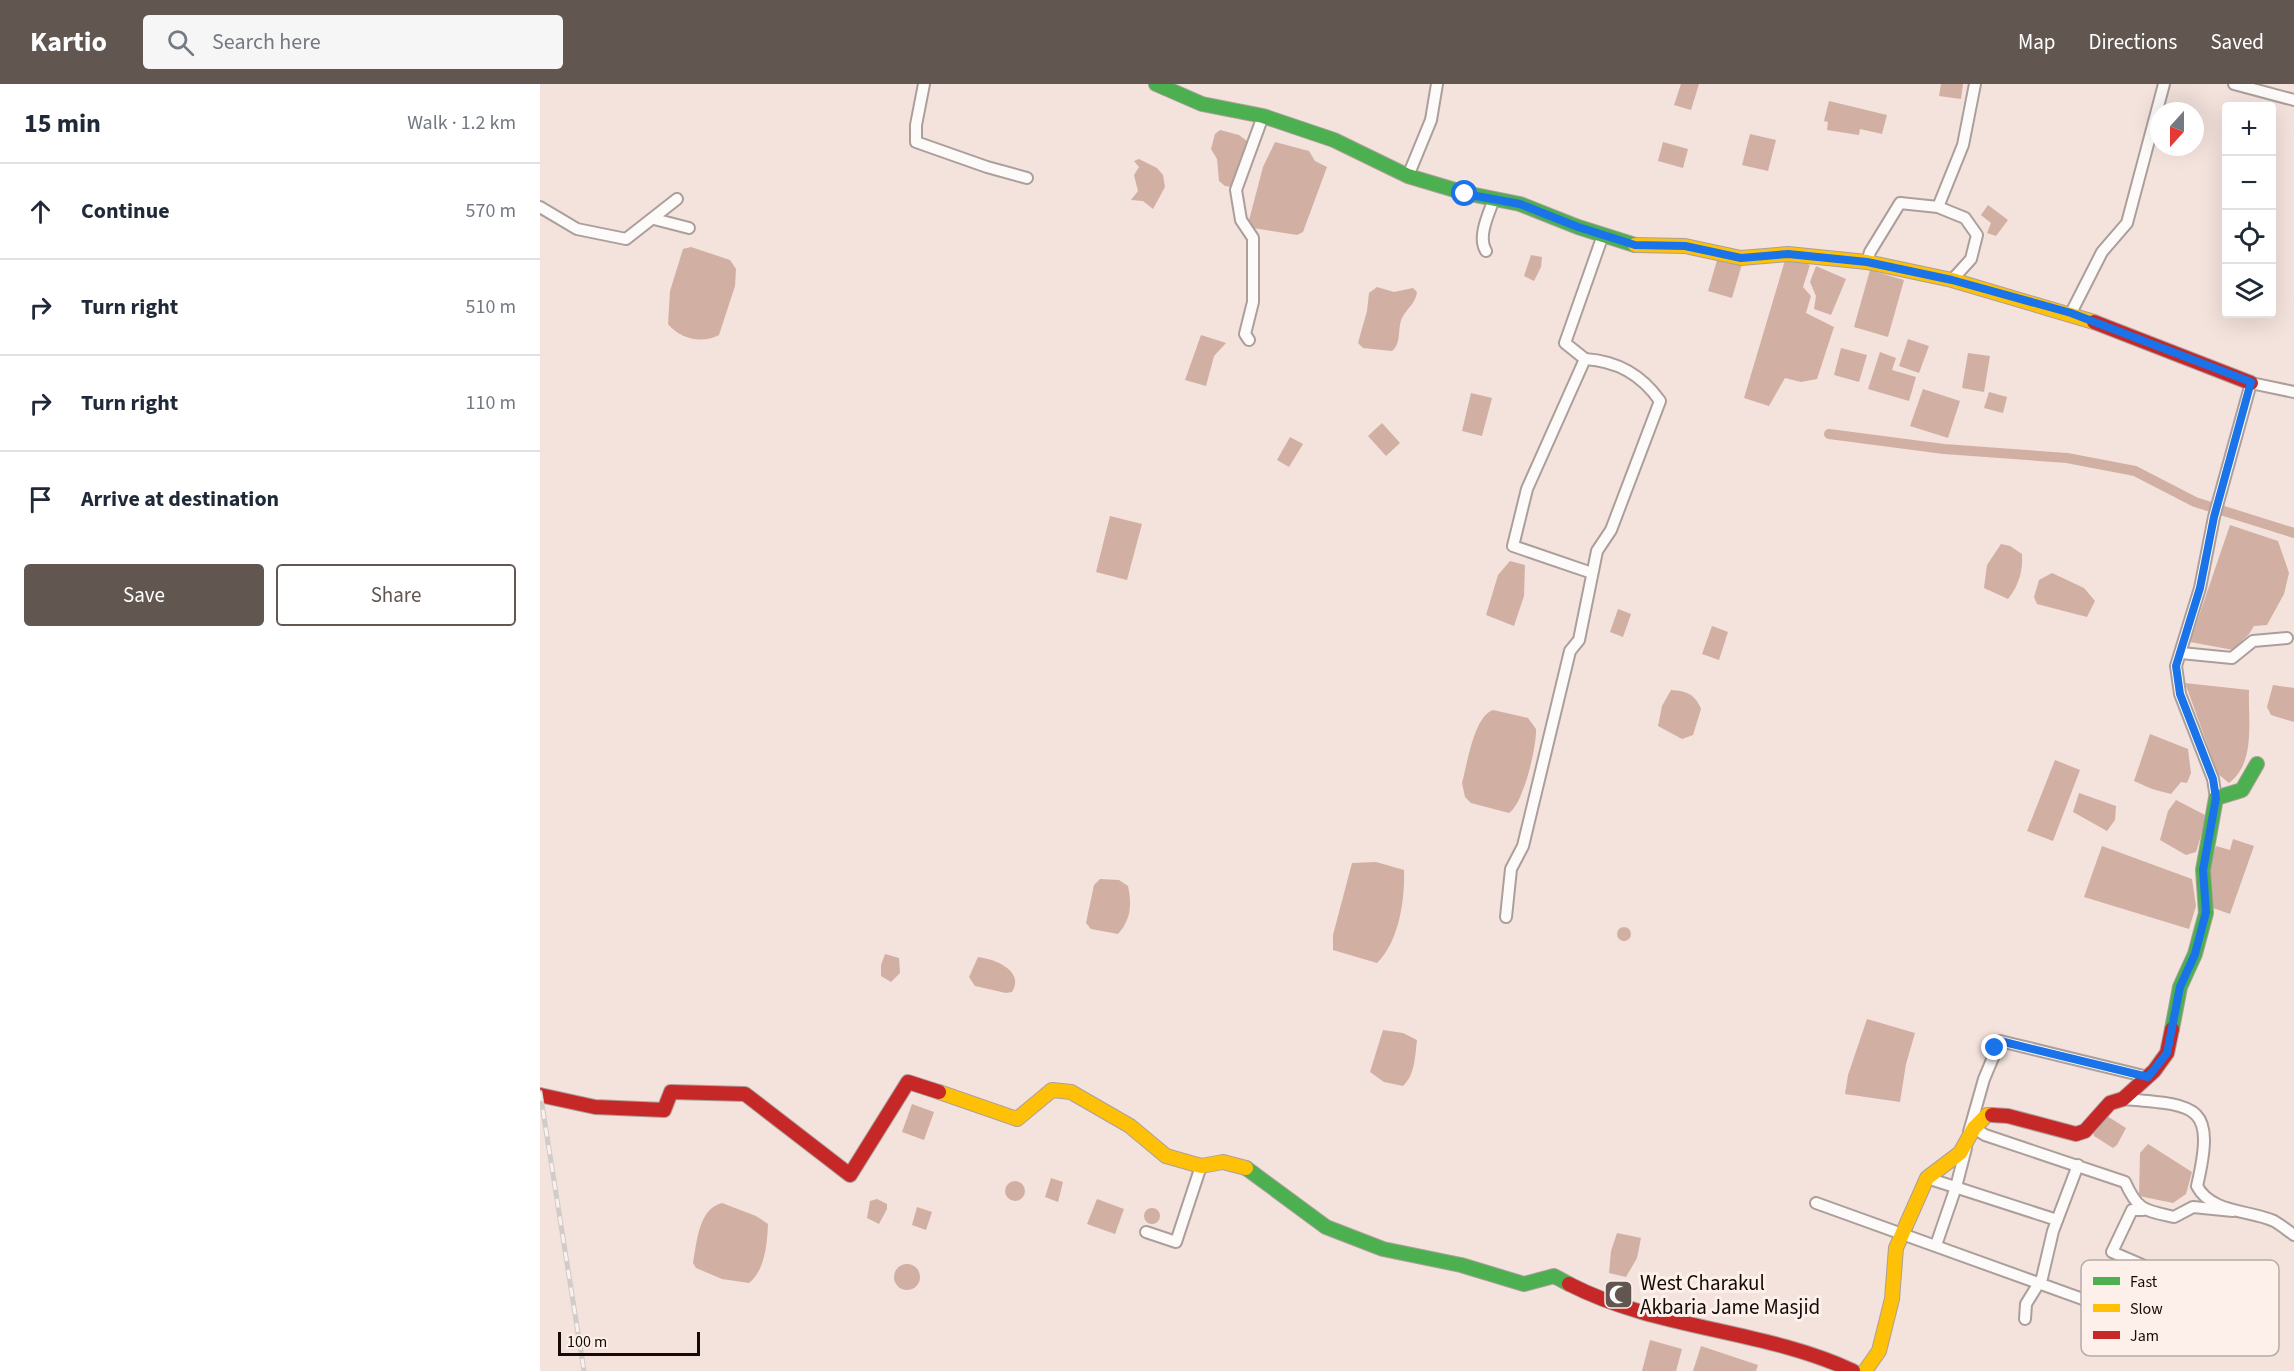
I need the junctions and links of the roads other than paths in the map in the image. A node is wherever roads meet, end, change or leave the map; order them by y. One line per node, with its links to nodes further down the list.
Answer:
1 (924, 84): 10 (street)
2 (1156, 84): 8 (street)
3 (1437, 84): 9 (street)
4 (1975, 84): 14 (street)
5 (2164, 84): 21 (street)
6 (2234, 84): 7 (street)
7 (2294, 100)
8 (1263, 116): 9 (street); 22 (street)
9 (1408, 176): 12 (street)
10 (1027, 178)
11 (676, 199): 15 (street)
12 (1494, 199): 17 (street); 18 (street)
13 (540, 207): 15 (street)
14 (1938, 207): 19 (street); 20 (street)
15 (654, 219): 16 (street)
16 (689, 228)
17 (1603, 235): 19 (street); 23 (street)
18 (1485, 251)
19 (1867, 262): 20 (street)
20 (1952, 280): 21 (street)
21 (2071, 313): 24 (street)
22 (1249, 340)
23 (1585, 359): 26 (street); 26 (street)
24 (2251, 382): 25 (street); 28 (street)
25 (2294, 392)
26 (1592, 573): 31 (street)
27 (2287, 638): 28 (street)
28 (2181, 653): 30 (street)
29 (2257, 764): 30 (street)
30 (2216, 798): 32 (street)
31 (1506, 917)
32 (2148, 1077): 34 (street); 35 (street)
33 (540, 1095): 36 (street)
34 (2123, 1099): 35 (street); 42 (street)
35 (1971, 1134): 37 (street); 38 (street); 39 (street)
36 (1201, 1166): 44 (street); 52 (street)
37 (2078, 1166): 41 (street); 43 (street)
38 (1927, 1178): 39 (street); 45 (street)
39 (1956, 1187): 43 (street); 47 (street)
40 (1816, 1203): 45 (street)
41 (2143, 1210): 42 (street); 48 (street)
42 (2233, 1211): 46 (street)
43 (2057, 1220): 49 (street)
44 (1146, 1232)
45 (1904, 1233): 47 (street); 53 (street)
46 (2294, 1235)
47 (1936, 1245): 49 (street)
48 (2131, 1260)
49 (2038, 1283): 50 (street); 51 (street)
50 (2081, 1298)
51 (2025, 1319)
52 (1853, 1371)
53 (1865, 1371)

